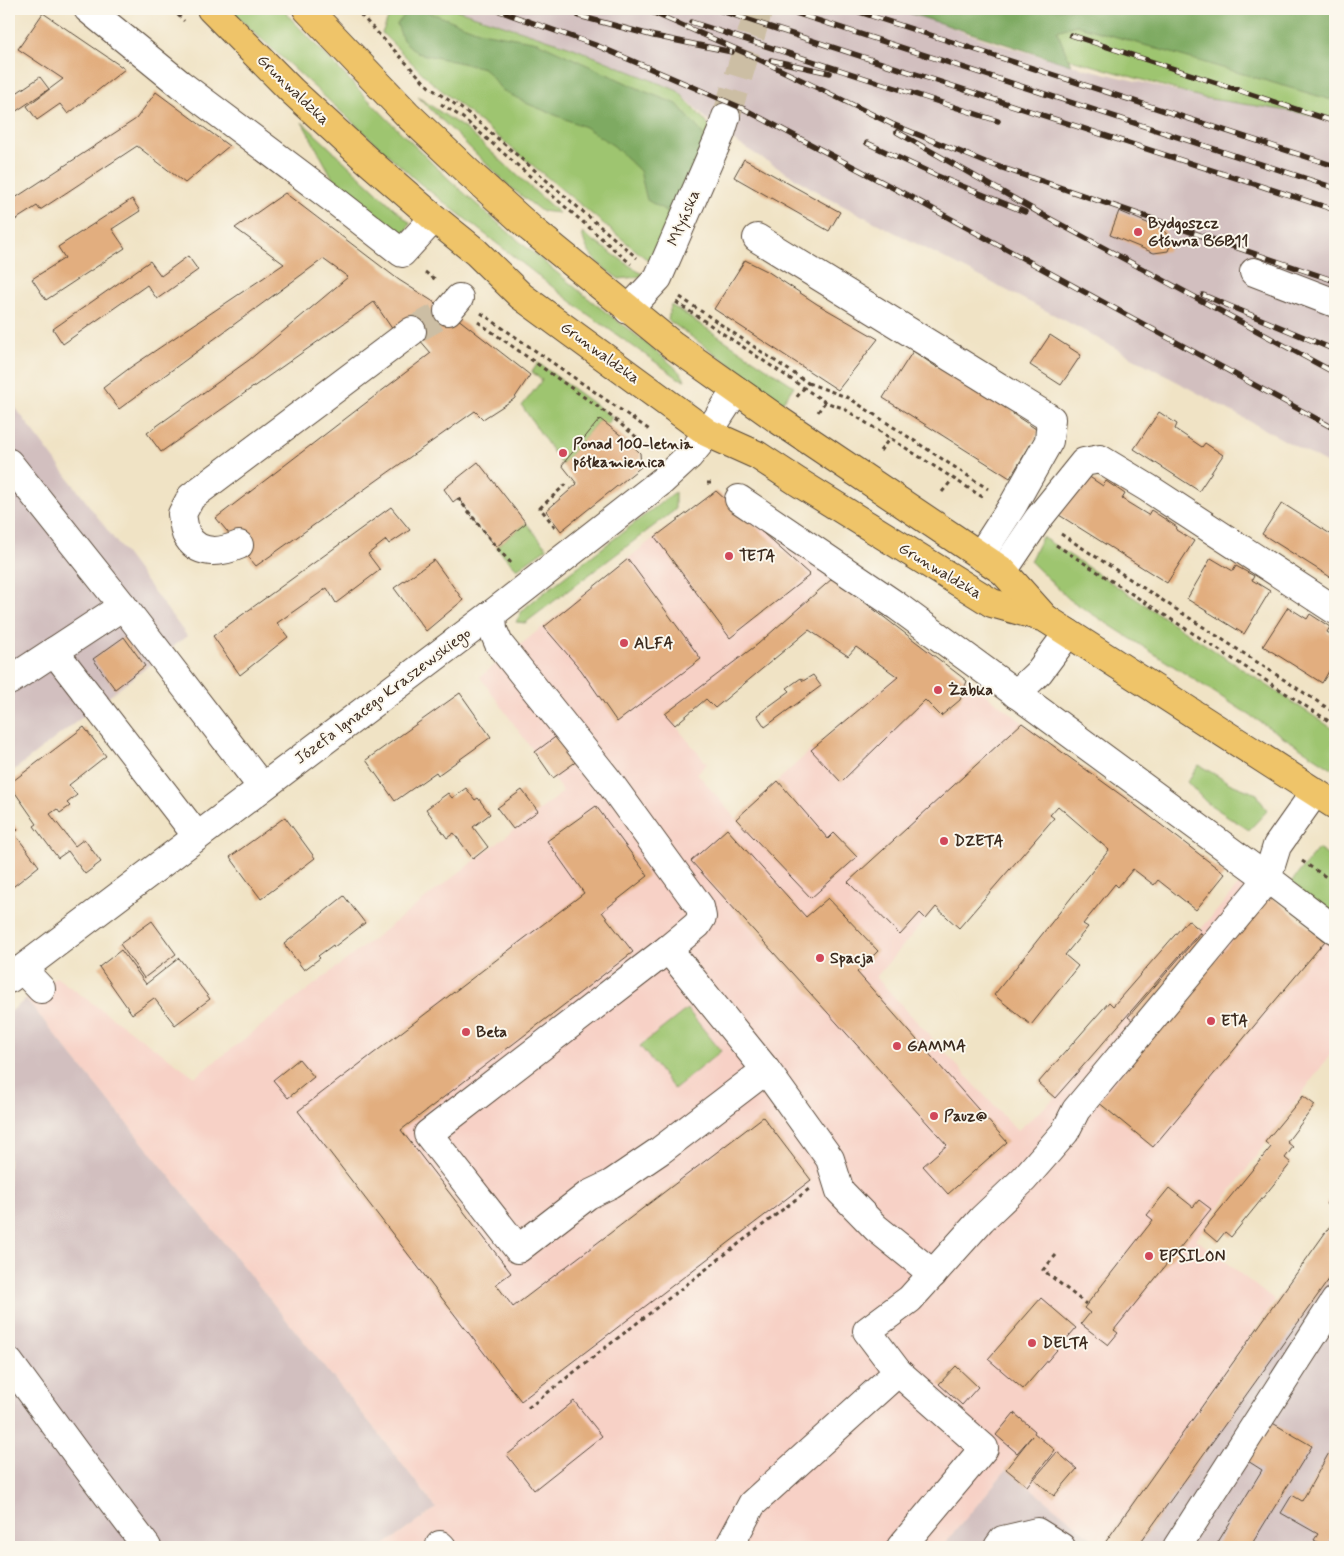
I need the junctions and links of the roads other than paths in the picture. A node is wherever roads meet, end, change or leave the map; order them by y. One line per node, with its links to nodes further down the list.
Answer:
1 (88, 9): 5 (street)
2 (211, 9): 5 (main road, Grunwaldzka)
3 (307, 9): 9 (main road, Grunwaldzka)
4 (726, 117): 9 (street, Młyńska)
5 (434, 218): 12 (main road, Grunwaldzka)
6 (757, 238): 16 (street)
7 (1254, 272): 8 (street)
8 (1335, 303)
9 (628, 310): 11 (main road, Grunwaldzka)
10 (412, 331): 15 (street)
11 (736, 390): 12 (street, Józefa Ignacego Kraszewskiego); 16 (main road, Grunwaldzka)
12 (708, 433): 20 (street, Józefa Ignacego Kraszewskiego); 21 (main road, Grunwaldzka)
13 (9, 463): 18 (street)
14 (739, 499): 25 (street)
15 (239, 544)
16 (980, 556): 17 (main road, Grunwaldzka)
17 (1003, 571): 19 (street); 21 (main road, Grunwaldzka)
18 (123, 606): 23 (street); 26 (street)
19 (1335, 610)
20 (492, 614): 26 (street, Józefa Ignacego Kraszewskiego); 31 (street)
21 (1045, 618): 22 (main road, Grunwaldzka)
22 (1068, 633): 25 (street); 27 (main road, Grunwaldzka)
23 (54, 651): 24 (street); 28 (street)
24 (9, 681)
25 (1016, 694): 29 (street)
26 (262, 787): 28 (street, Józefa Ignacego Kraszewskiego)
27 (1325, 799): 29 (street)
28 (197, 836): 32 (street, Józefa Ignacego Kraszewskiego)
29 (1267, 878): 30 (street); 35 (street)
30 (1335, 930)
31 (668, 949): 34 (street); 34 (street)
32 (15, 974): 33 (street)
33 (41, 988)
34 (766, 1070): 35 (street)
35 (933, 1274): 38 (street)
36 (1335, 1301): 44 (street)
37 (9, 1362): 39 (street)
38 (898, 1372): 40 (street); 41 (street)
39 (147, 1547)
40 (730, 1547)
41 (901, 1547)
42 (998, 1547): 43 (street)
43 (1061, 1547)
44 (1177, 1547)

